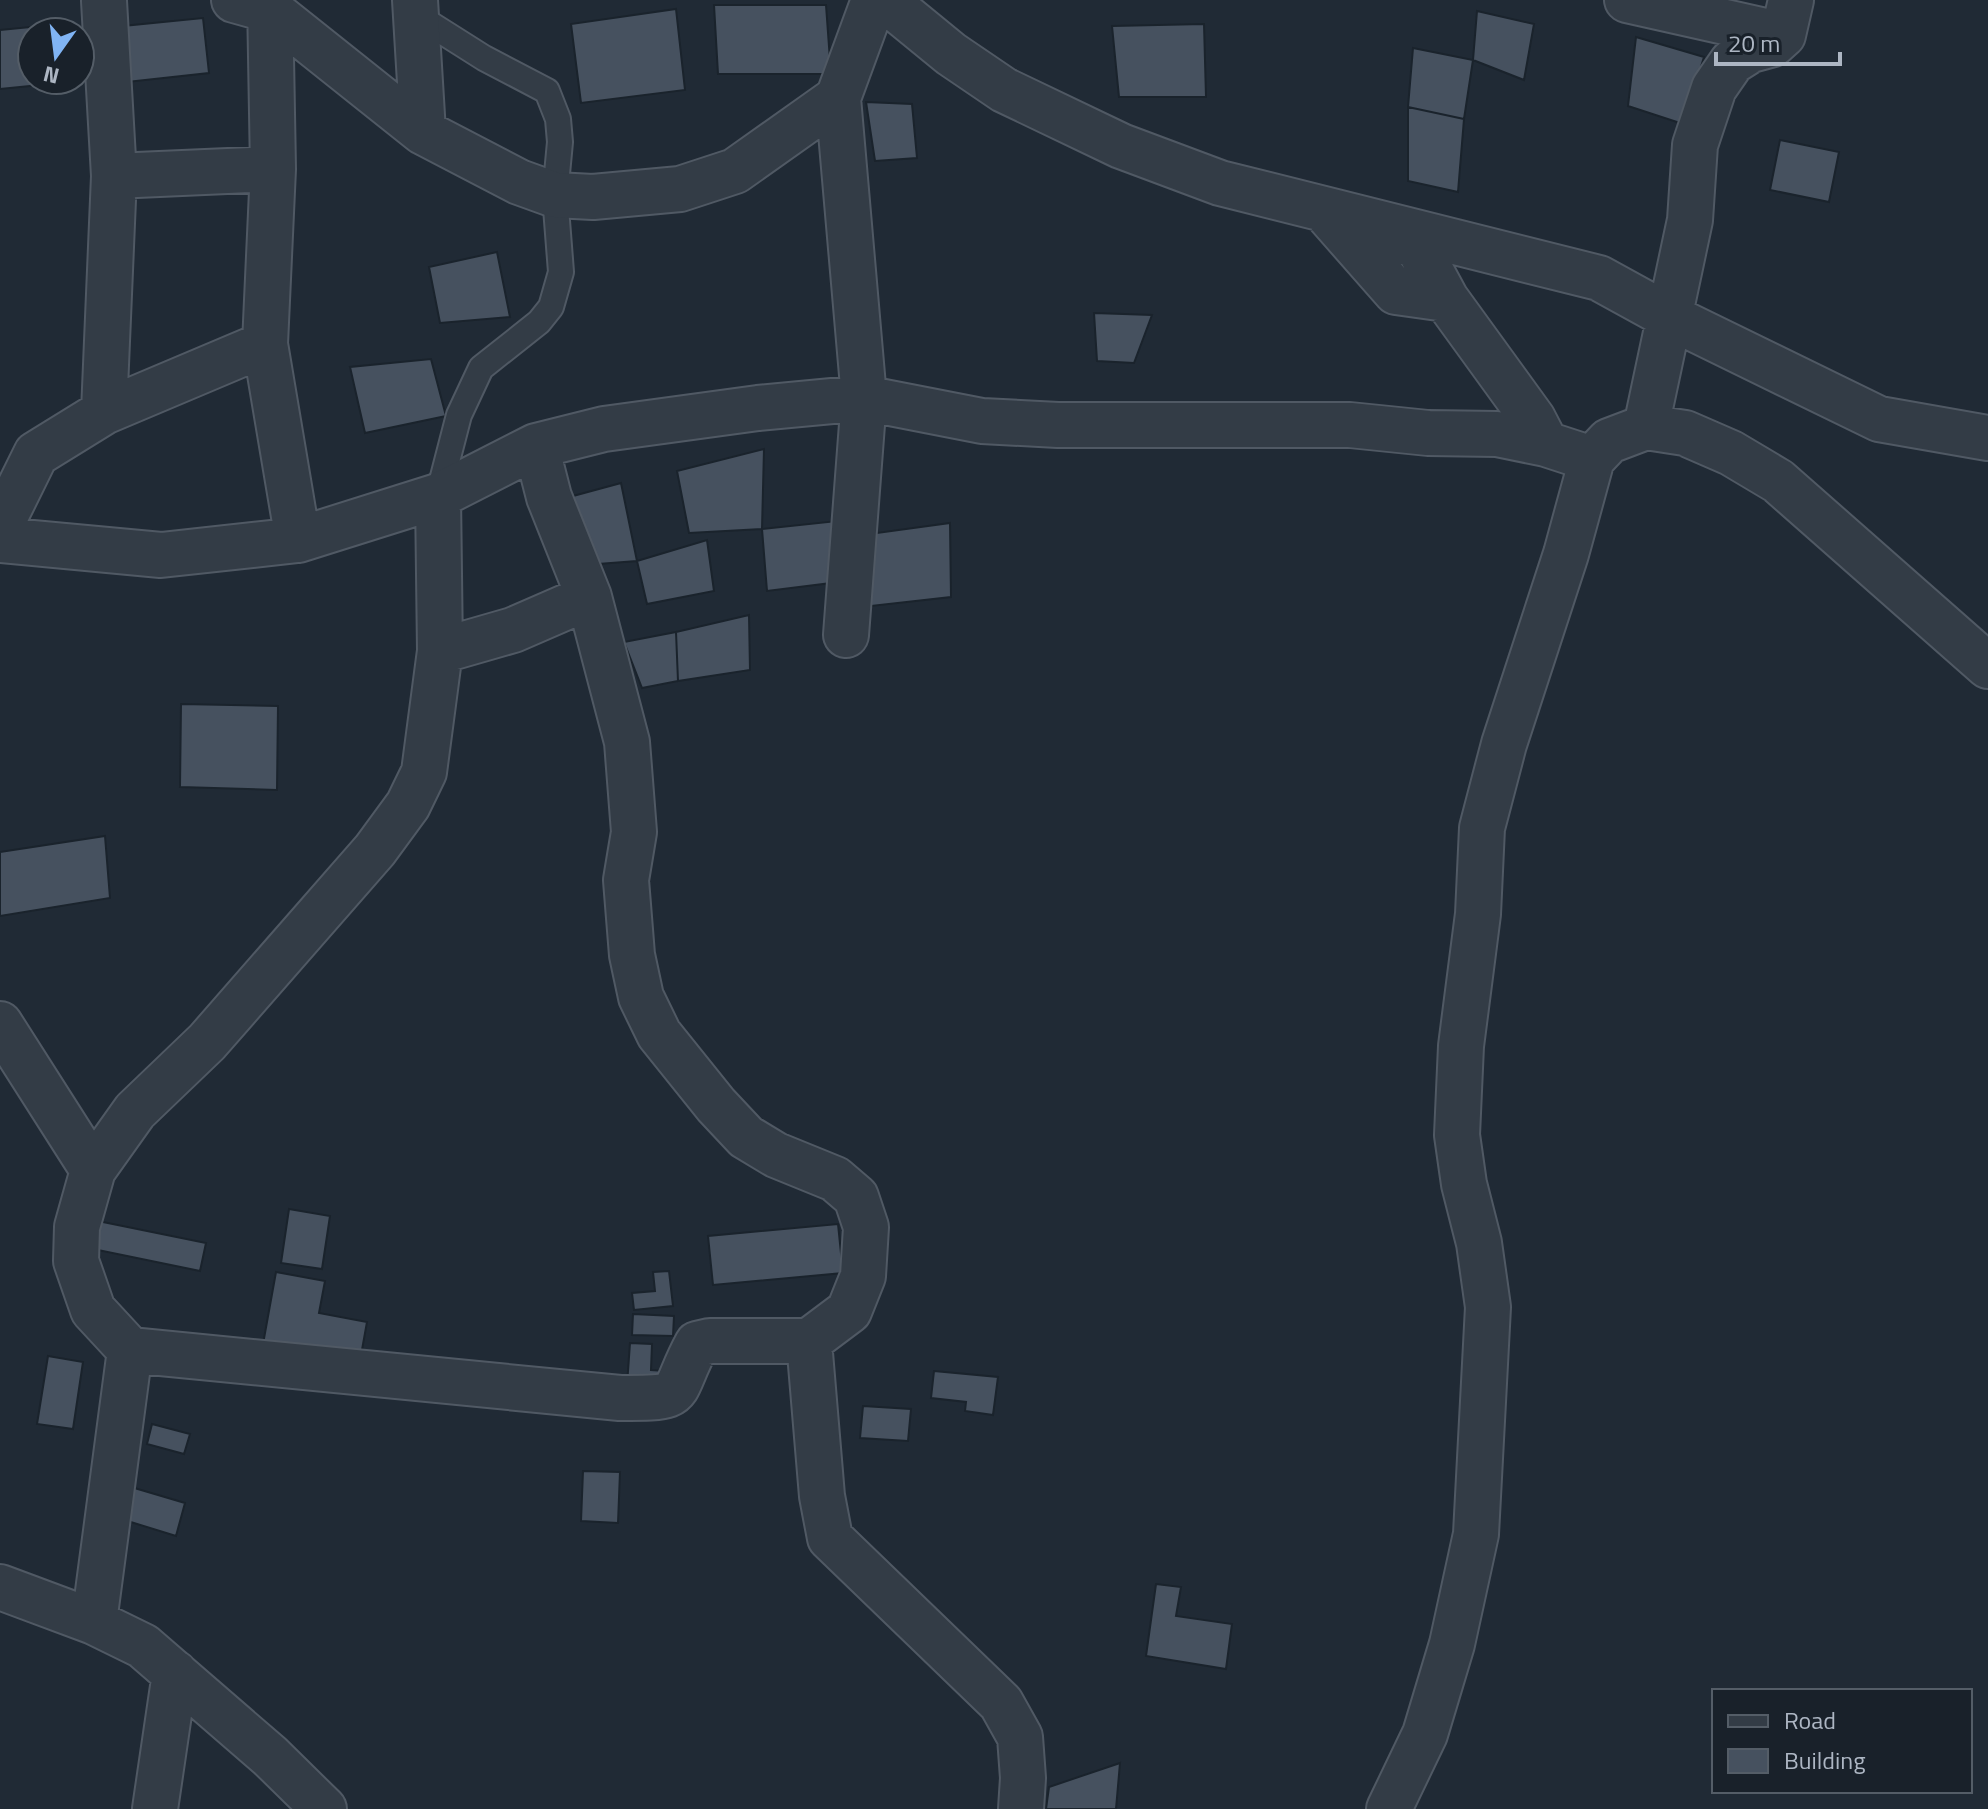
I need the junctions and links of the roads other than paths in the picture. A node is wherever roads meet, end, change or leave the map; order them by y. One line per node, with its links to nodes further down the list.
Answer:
1 (83, 0): 2 (street)
2 (105, 0): 12 (street)
3 (874, 0): 9 (street)
4 (885, 0): 14 (street)
5 (1627, 0): 8 (street)
6 (258, 3): 10 (street); 11 (street)
7 (415, 7): 10 (street); 13 (lane)
8 (1787, 17): 15 (street)
9 (838, 98): 13 (street); 17 (street)
10 (423, 132): 13 (street)
11 (273, 169): 12 (street); 16 (street)
12 (114, 176): 18 (street)
13 (555, 195): 24 (lane)
14 (1324, 210): 15 (street); 21 (street)
15 (1670, 317): 19 (street); 20 (street)
16 (265, 344): 18 (street); 27 (street)
17 (864, 398): 21 (street); 22 (street); 29 (street)
18 (104, 412): 25 (street)
19 (1646, 427): 23 (street); 31 (street)
20 (1988, 438)
21 (1546, 444): 23 (street)
22 (536, 446): 24 (street); 28 (street)
23 (1592, 459): 42 (street)
24 (438, 496): 27 (street); 30 (street)
25 (0, 527)
26 (0, 540): 27 (street)
27 (298, 540)
28 (589, 597): 30 (street); 34 (street)
29 (846, 635)
30 (440, 651): 33 (street)
31 (1988, 666)
32 (0, 1024): 33 (street)
33 (93, 1170): 35 (street)
34 (809, 1341): 35 (street); 41 (street)
35 (130, 1350): 37 (street)
36 (0, 1587): 37 (street)
37 (94, 1622): 38 (street)
38 (175, 1673): 39 (street); 40 (street)
39 (155, 1809)
40 (324, 1809)
41 (1021, 1809)
42 (1389, 1809)

